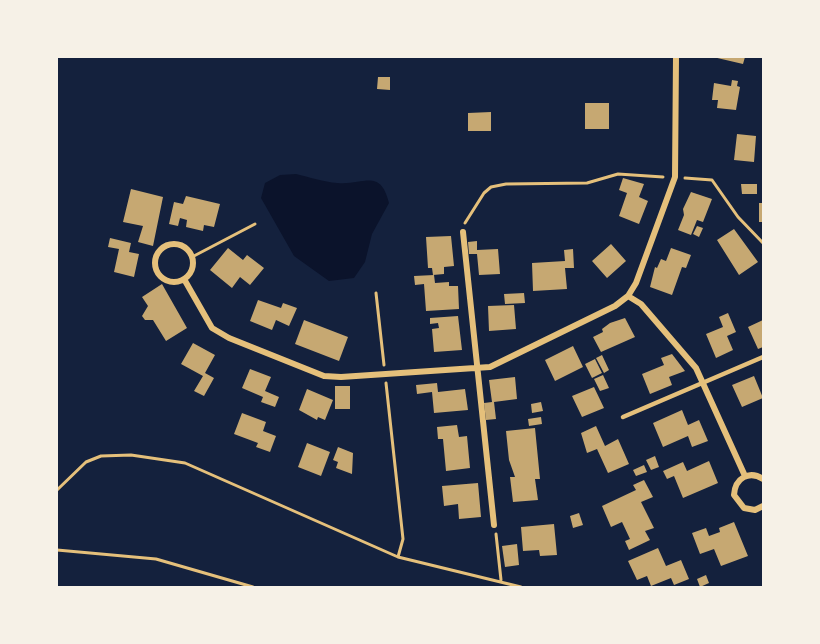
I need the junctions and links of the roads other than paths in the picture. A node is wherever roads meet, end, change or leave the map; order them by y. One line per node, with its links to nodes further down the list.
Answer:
1 (676, 57): 4 (street)
2 (463, 232): 6 (street)
3 (184, 279): 3 (street); 6 (street)
4 (628, 296): 6 (street); 7 (street)
5 (763, 357): 7 (lane)
6 (476, 369): 12 (street)
7 (703, 382): 8 (lane); 9 (street)
8 (623, 417)
9 (745, 476): 10 (street); 11 (street)
10 (763, 479)
11 (763, 506)
12 (494, 525)

